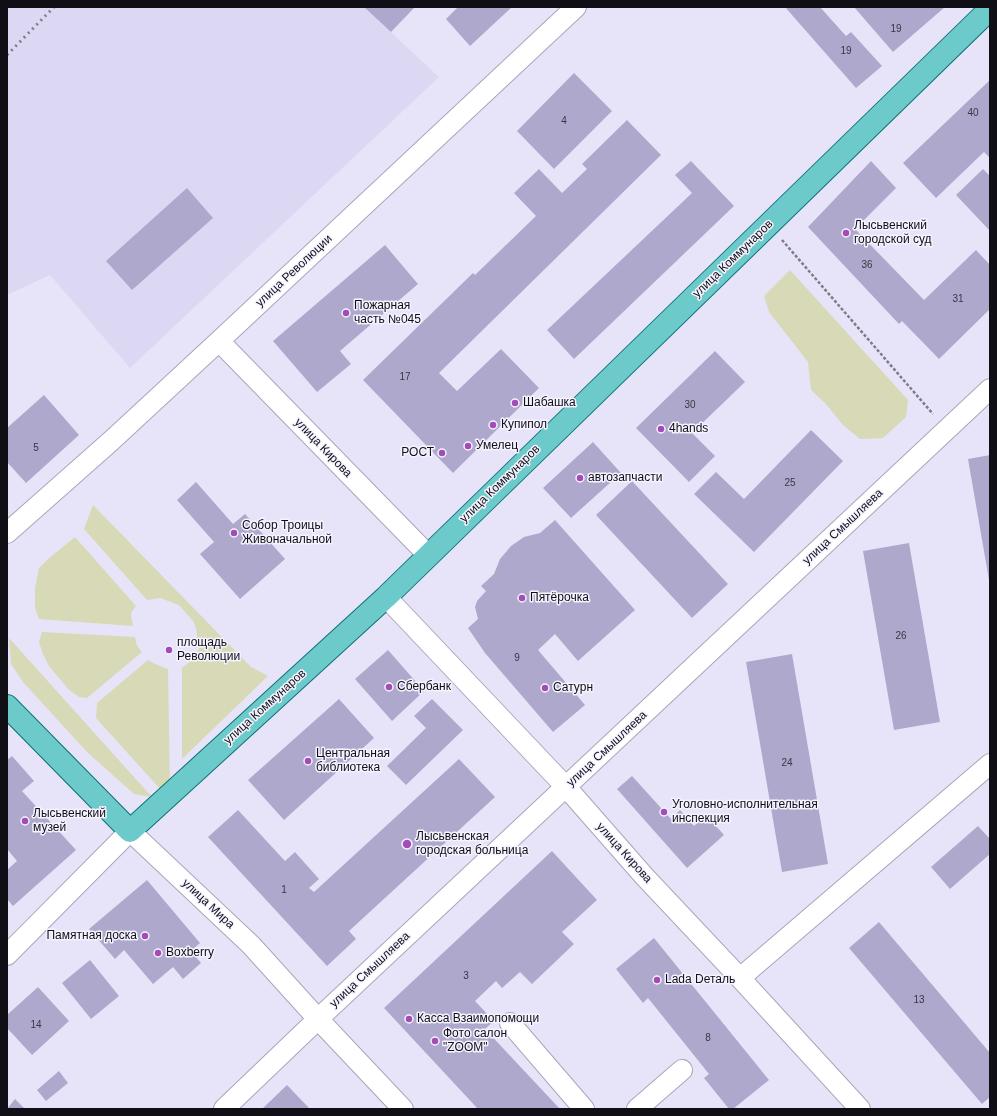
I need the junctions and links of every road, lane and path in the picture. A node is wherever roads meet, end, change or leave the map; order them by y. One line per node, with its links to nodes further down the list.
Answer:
1 (576, 7): 4 (street, улица Революции)
2 (990, 9): 3 (main road, улица Коммунаров)
3 (768, 224): 6 (path); 8 (main road, улица Коммунаров)
4 (219, 341): 7 (street, улица Революции); 8 (street, улица Кирова)
5 (990, 389): 6 (street, улица Смышляева)
6 (946, 429): 12 (street, улица Смышляева)
7 (8, 533)
8 (428, 555): 9 (main road, улица Коммунаров)
9 (386, 597): 12 (street, улица Кирова); 13 (main road, улица Коммунаров)
10 (7, 706): 13 (main road, улица Мира)
11 (990, 764): 15 (street)
12 (566, 787): 15 (street, улица Кирова); 16 (street, улица Смышляева)
13 (130, 831): 14 (street, улица Коммунаров); 16 (street, улица Мира)
14 (7, 956)
15 (740, 978): 23 (street, улица Кирова)
16 (318, 1019): 19 (street, улица Смышляева); 20 (street, улица Мира)
17 (510, 1023): 21 (street)
18 (682, 1070): 22 (street)
19 (224, 1109)
20 (403, 1109)
21 (584, 1109)
22 (637, 1109)
23 (860, 1109)

